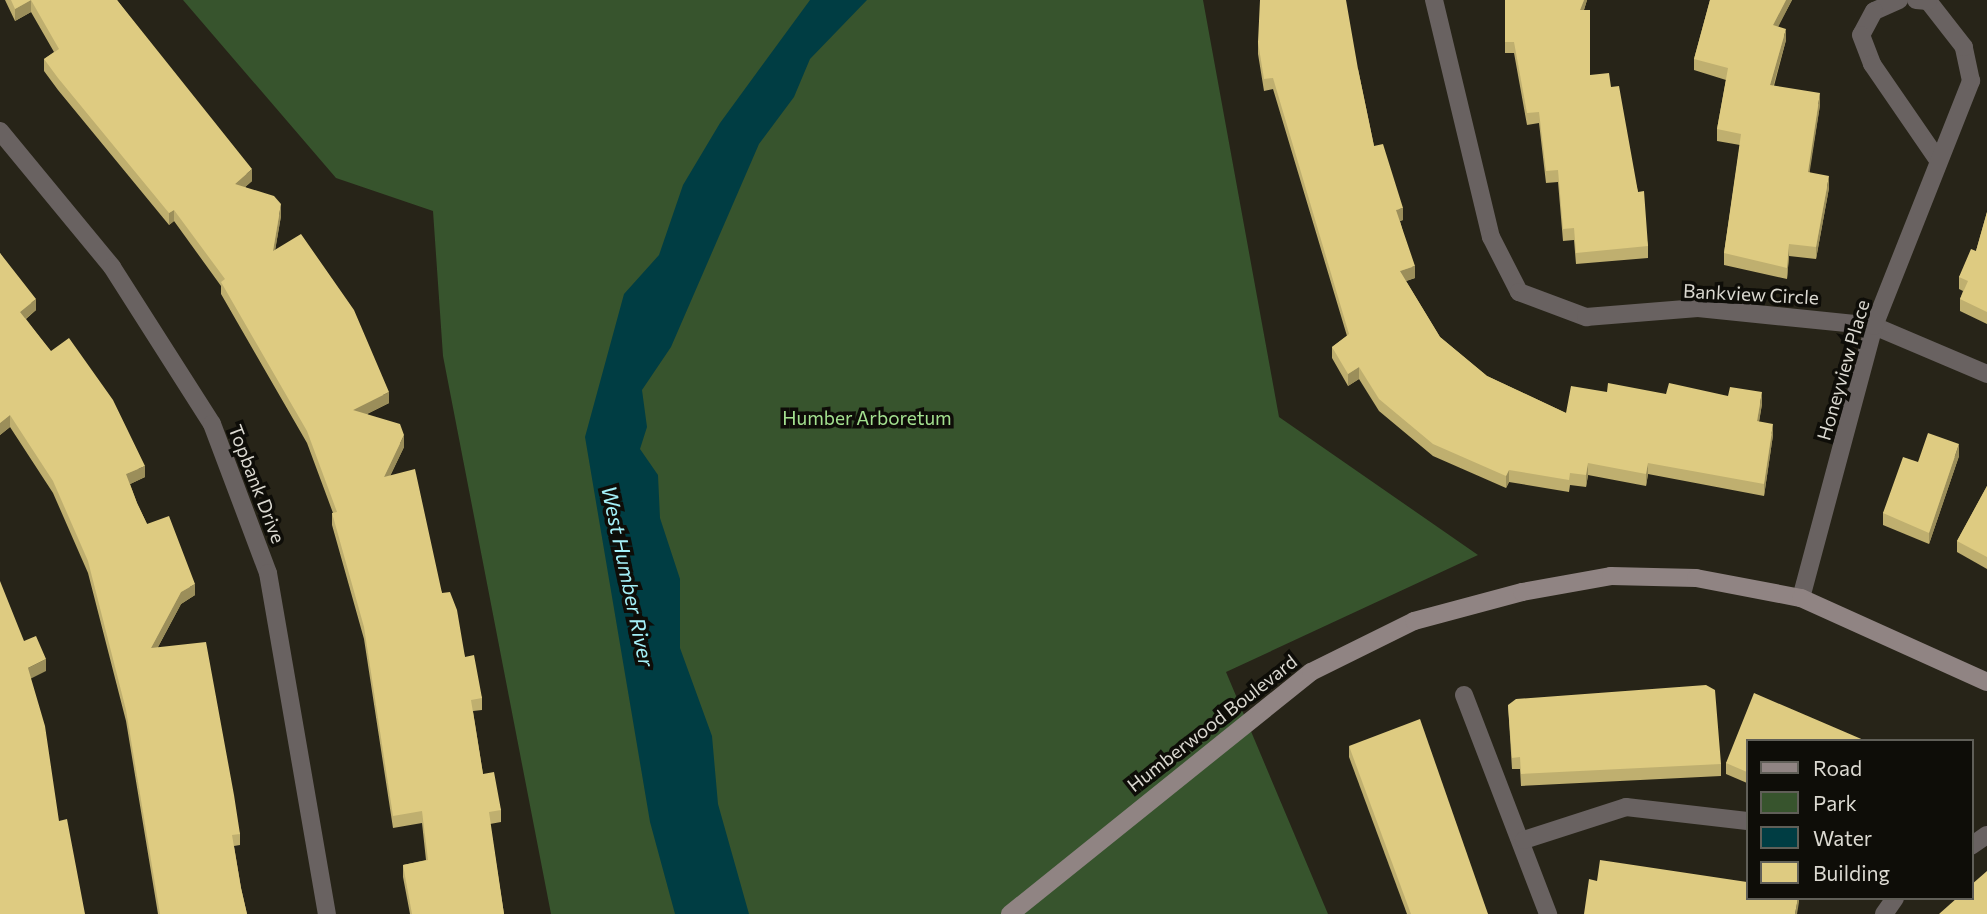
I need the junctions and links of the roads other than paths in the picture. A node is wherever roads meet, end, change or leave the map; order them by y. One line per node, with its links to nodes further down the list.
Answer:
1 (1434, 0): 6 (street, Bankview Circle)
2 (1899, 0): 5 (street)
3 (1916, 0): 5 (street, Honeyview Place)
4 (0, 131): 13 (street, Topbank Drive)
5 (1936, 157): 6 (street, Honeyview Place)
6 (1874, 326): 7 (street, Bankview Circle); 8 (street, Honeyview Place)
7 (1987, 374)
8 (1801, 598): 9 (street, Humberwood Boulevard); 14 (street, Humberwood Boulevard)
9 (1987, 682)
10 (1464, 695): 12 (street)
11 (1745, 821): 12 (street)
12 (1524, 840): 15 (street)
13 (327, 914)
14 (1010, 914)
15 (1548, 914)

